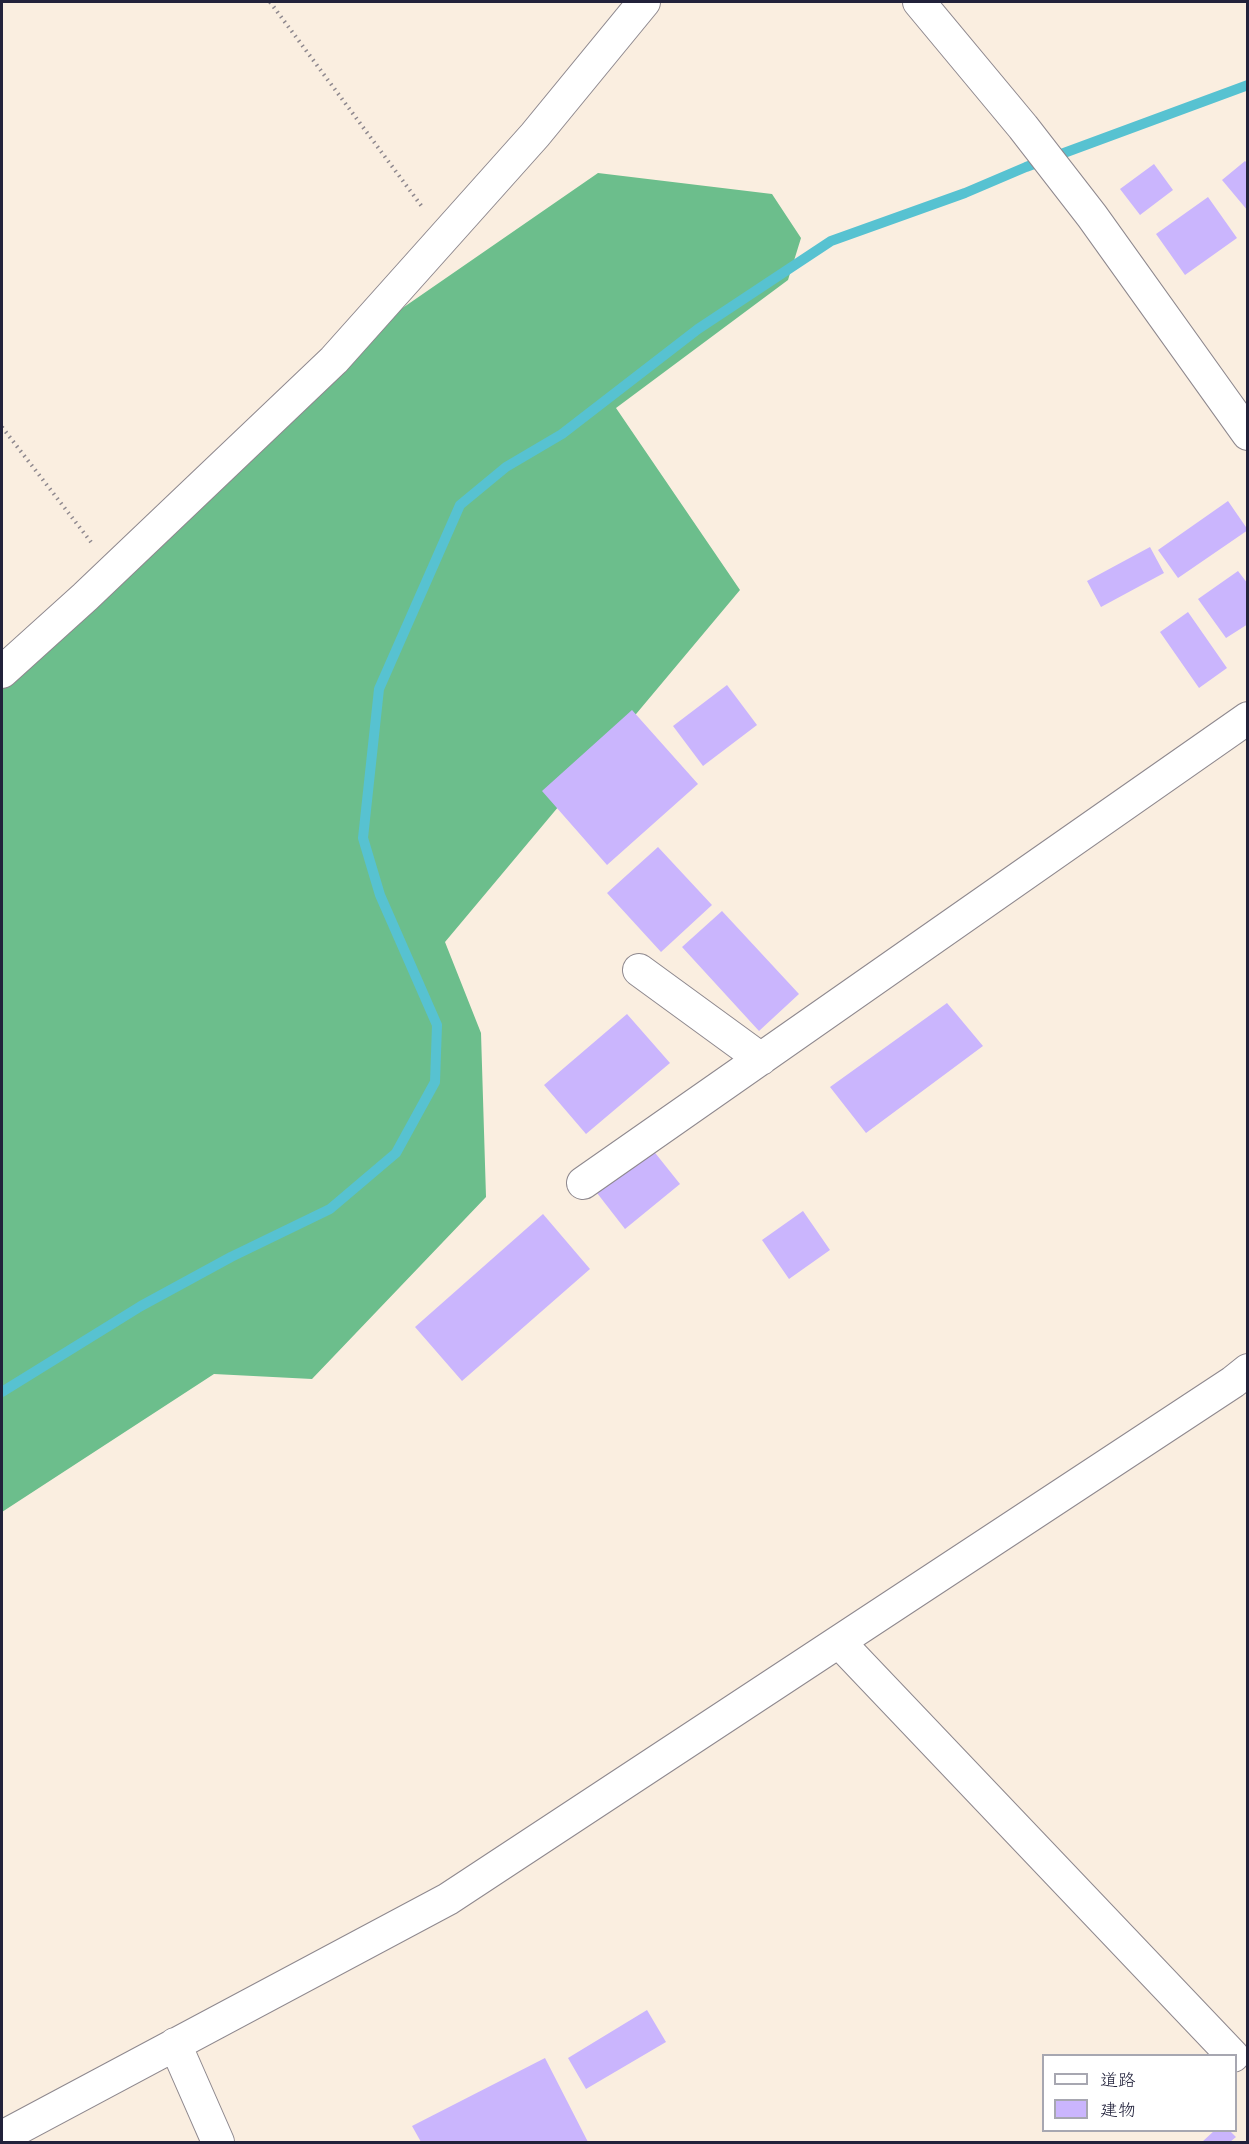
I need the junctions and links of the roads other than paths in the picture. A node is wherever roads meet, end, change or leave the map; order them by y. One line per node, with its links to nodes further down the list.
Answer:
1 (644, 2): 4 (street)
2 (919, 2): 3 (street)
3 (1248, 434)
4 (2, 672)
5 (1248, 718): 7 (street)
6 (639, 970): 7 (street)
7 (761, 1059): 8 (street)
8 (583, 1183)
9 (1243, 1383): 10 (street)
10 (838, 1642): 11 (street); 12 (street)
11 (175, 2044): 15 (street); 16 (street)
12 (1231, 2054)
13 (1237, 2060): 14 (street)
14 (1248, 2071)
15 (2, 2137)
16 (218, 2142)

